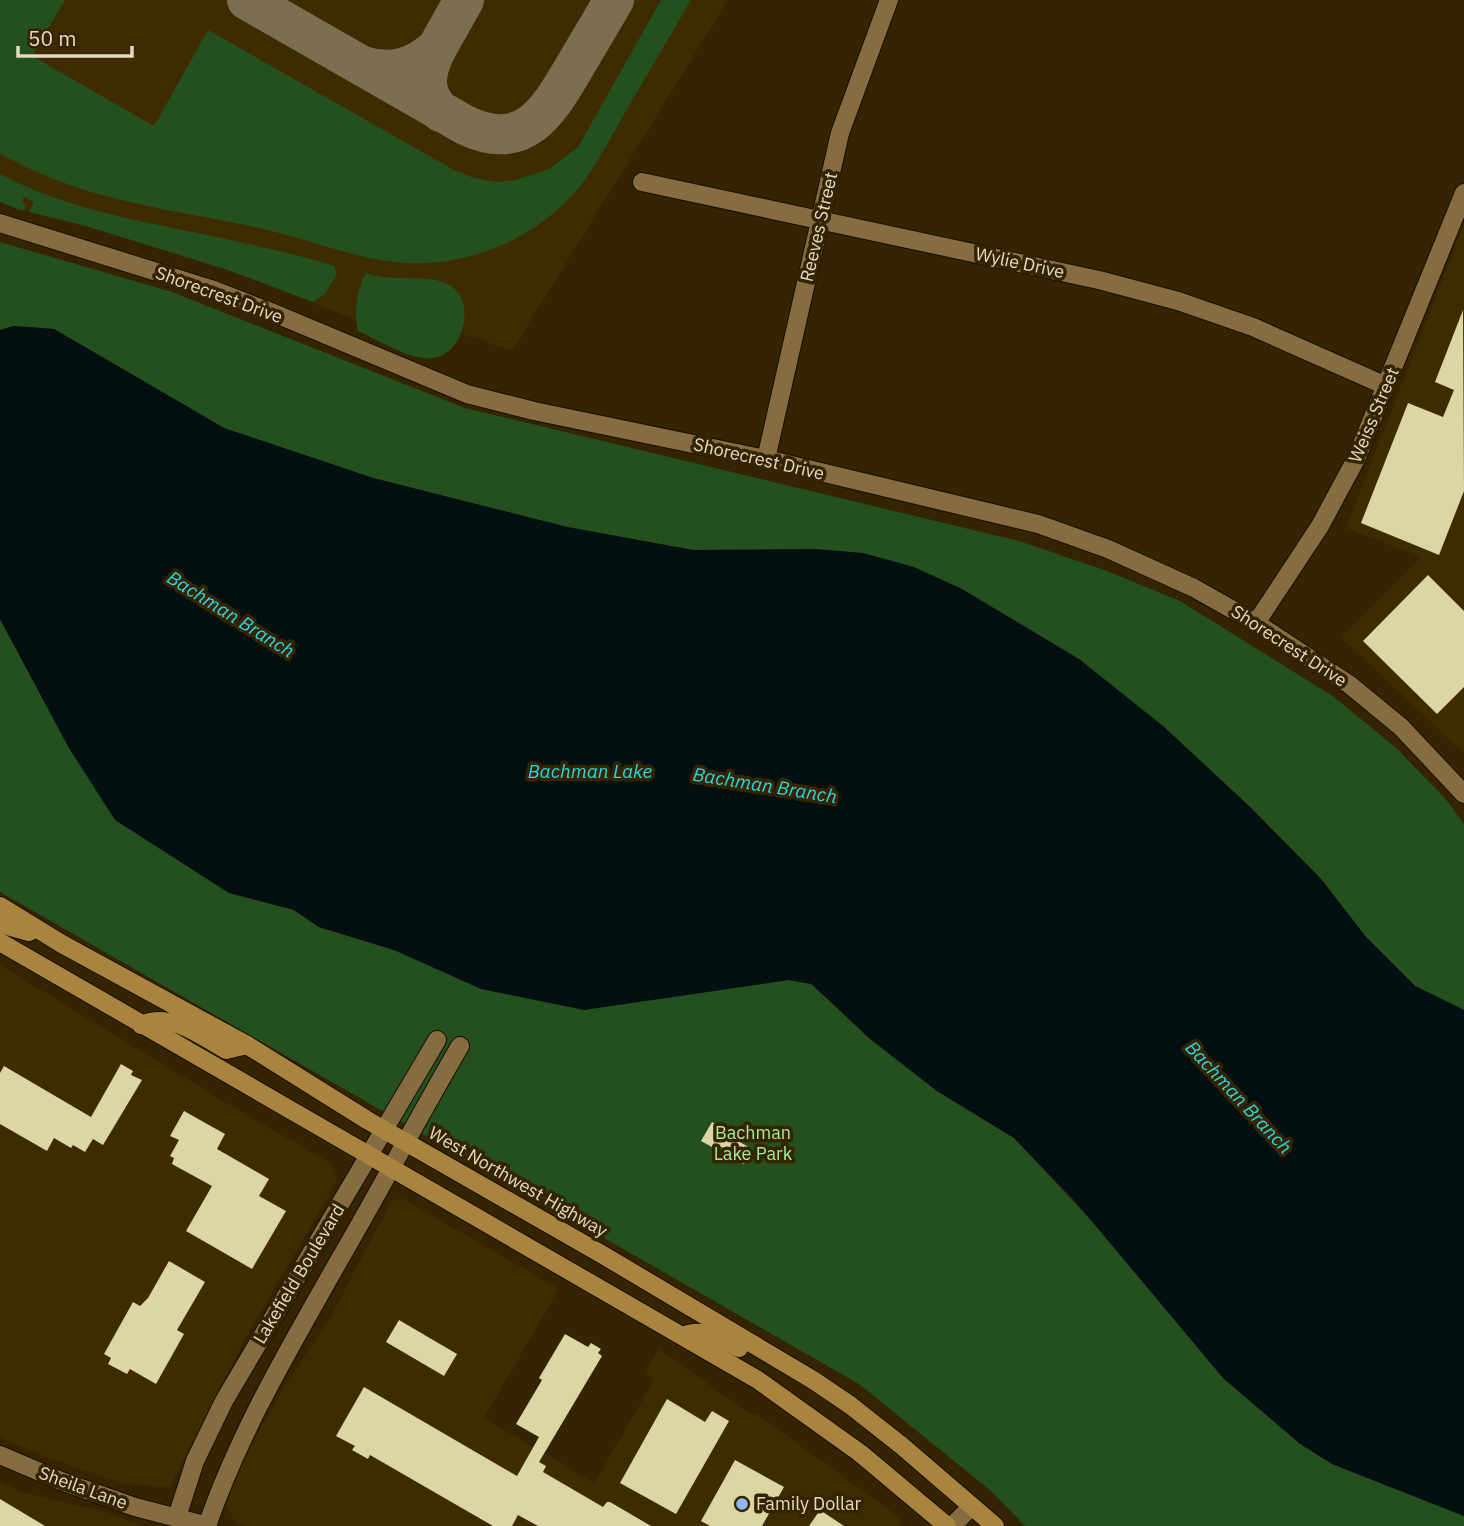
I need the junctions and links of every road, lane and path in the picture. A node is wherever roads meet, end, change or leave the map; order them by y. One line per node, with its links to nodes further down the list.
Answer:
1 (889, 0): 4 (street, Reeves Street)
2 (642, 182): 4 (street, Wylie Drive)
3 (1464, 192): 6 (street, Weiss Street)
4 (820, 220): 6 (street, Wylie Drive); 7 (street, Reeves Street)
5 (0, 223): 7 (street, Shorecrest Drive)
6 (1386, 386): 8 (street, Weiss Street)
7 (766, 459): 8 (street, Shorecrest Drive)
8 (1256, 624): 9 (street, Shorecrest Drive)
9 (1464, 794)
10 (0, 906): 13 (main road, West Northwest Highway)
11 (0, 924): 13 (main road)
12 (0, 943): 14 (main road)
13 (62, 944): 16 (main road, West Northwest Highway)
14 (141, 1025): 16 (main road); 20 (main road)
15 (437, 1040): 18 (street, Lakefield Boulevard)
16 (247, 1045): 18 (main road, West Northwest Highway)
17 (460, 1046): 19 (street, Lakefield Boulevard)
18 (385, 1130): 19 (main road, West Northwest Highway); 20 (street, Lakefield Boulevard)
19 (405, 1142): 21 (street, Lakefield Boulevard); 25 (main road, West Northwest Highway)
20 (369, 1157): 21 (main road); 22 (street, Lakefield Boulevard)
21 (390, 1170): 23 (street, Lakefield Boulevard); 24 (main road)
22 (279, 1306): 23 (street); 28 (street, Lakefield Boulevard)
23 (305, 1321): 29 (street, Lakefield Boulevard)
24 (683, 1336): 25 (main road); 30 (main road)
25 (813, 1380): 27 (main road, West Northwest Highway)
26 (0, 1455): 28 (street, Sheila Lane)
27 (972, 1506): 31 (street); 32 (main road, West Northwest Highway)
28 (177, 1517): 29 (street, Sheila Lane)
29 (207, 1526)
30 (947, 1526)
31 (953, 1526)
32 (995, 1526)

